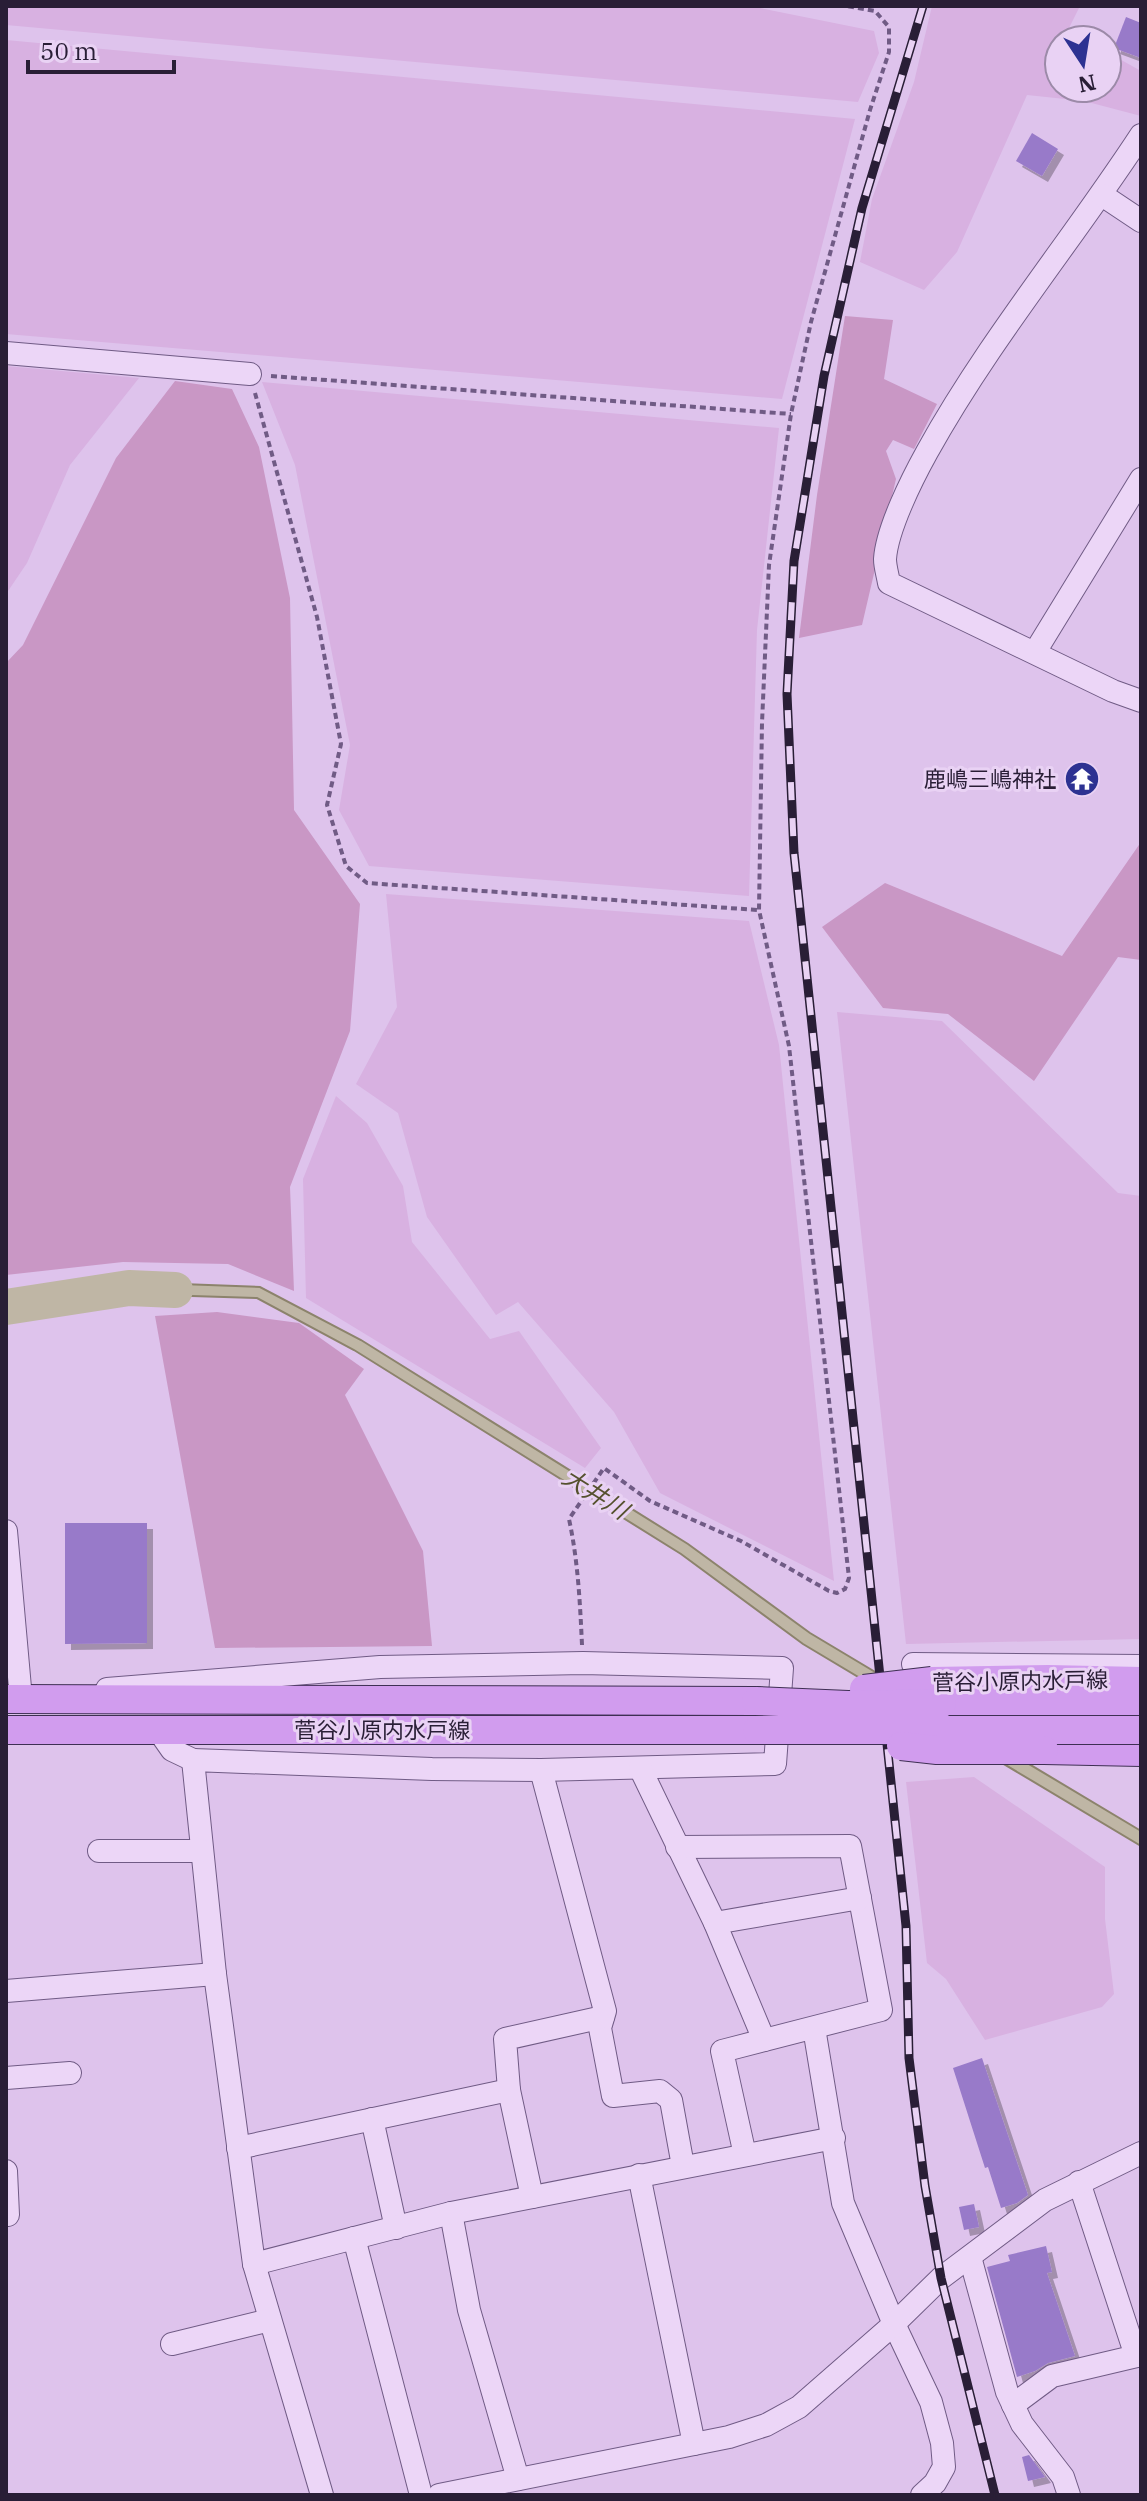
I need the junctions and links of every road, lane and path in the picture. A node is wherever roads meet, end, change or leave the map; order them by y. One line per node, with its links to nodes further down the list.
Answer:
1 (847, 6): 7 (path)
2 (1141, 135): 3 (street)
3 (1102, 195): 4 (street); 9 (street)
4 (1141, 221)
5 (6, 353): 6 (street)
6 (250, 374): 7 (path); 11 (path)
7 (791, 414): 11 (path)
8 (1140, 483): 9 (street)
9 (1035, 652): 10 (street)
10 (1141, 701)
11 (759, 910): 13 (path)
12 (6, 1531): 17 (street)
13 (583, 1663): 18 (street); 27 (street)
14 (913, 1664): 15 (street)
15 (1141, 1666)
16 (1141, 1681): 19 (main road, 菅谷小原内水戸線, bridge)
17 (14, 1699): 18 (main road, 菅谷小原内水戸線)
18 (63, 1699): 19 (main road, 菅谷小原内水戸線)
19 (756, 1701): 20 (main road, 菅谷小原内水戸線, bridge)
20 (1141, 1703)
21 (6, 1730): 22 (main road, 菅谷小原内水戸線)
22 (158, 1730): 23 (main road, 菅谷小原内水戸線); 26 (street)
23 (757, 1730): 24 (main road, 菅谷小原内水戸線, bridge); 25 (main road, 菅谷小原内水戸線, bridge)
24 (1141, 1730)
25 (1141, 1752)
26 (193, 1760): 28 (street); 31 (street)
27 (640, 1768): 28 (street); 29 (street)
28 (541, 1770): 36 (street)
29 (677, 1847): 32 (street); 33 (street)
30 (99, 1851): 31 (street)
31 (202, 1851): 34 (street)
32 (860, 1898): 33 (street); 37 (street)
33 (715, 1923): 38 (street)
34 (215, 1974): 35 (street); 44 (street)
35 (6, 1991)
36 (603, 2017): 41 (street); 47 (street)
37 (814, 2028): 38 (street); 43 (street)
38 (764, 2040): 46 (street)
39 (70, 2073): 40 (street)
40 (6, 2078)
41 (509, 2090): 42 (street); 51 (street)
42 (372, 2119): 44 (street); 54 (street)
43 (834, 2138): 46 (street); 59 (street)
44 (238, 2148): 57 (street)
45 (1141, 2153): 50 (street)
46 (745, 2155): 47 (street)
47 (683, 2166): 49 (street)
48 (6, 2171): 53 (street)
49 (639, 2175): 51 (street); 63 (street)
50 (1079, 2182): 56 (street); 61 (street)
51 (532, 2197): 52 (street)
52 (451, 2213): 54 (street); 64 (street)
53 (8, 2215)
54 (396, 2228): 55 (street)
55 (354, 2238): 57 (street); 66 (street)
56 (970, 2257): 59 (street); 62 (street)
57 (254, 2264): 58 (street)
58 (270, 2320): 60 (street); 65 (street)
59 (894, 2324): 63 (street); 68 (street)
60 (172, 2344)
61 (1138, 2356): 62 (street)
62 (1013, 2405): 69 (street)
63 (694, 2444): 64 (street)
64 (530, 2484): 67 (street)
65 (322, 2495)
66 (421, 2495)
67 (439, 2495)
68 (922, 2495)
69 (1069, 2495)

